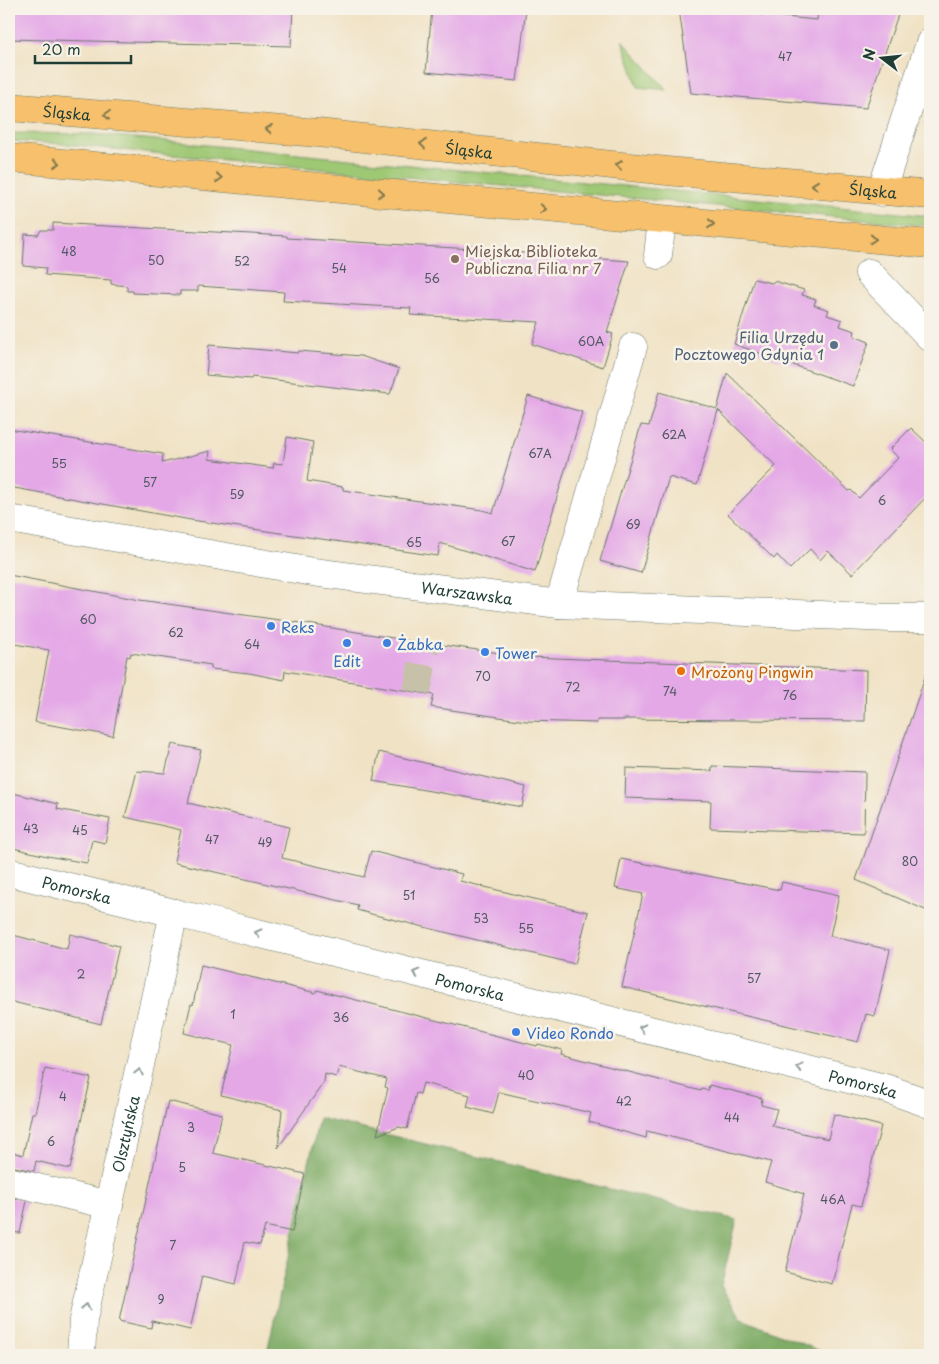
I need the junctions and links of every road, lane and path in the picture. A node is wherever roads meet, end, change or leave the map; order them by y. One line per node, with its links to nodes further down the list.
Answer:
1 (930, 43): 4 (street)
2 (9, 107): 4 (main road, Śląska, one-way to 2)
3 (9, 158): 6 (main road, one-way to 6)
4 (881, 192): 5 (main road, Śląska)
5 (930, 195)
6 (662, 220): 7 (main road, one-way to 7); 8 (street)
7 (930, 244)
8 (658, 255)
9 (869, 273): 10 (street)
10 (930, 337)
11 (632, 347): 13 (street)
12 (9, 519): 13 (street, Warszawska)
13 (560, 604): 14 (street, Warszawska)
14 (930, 618)
15 (9, 872): 16 (street, Pomorska)
16 (174, 913): 17 (street, Pomorska, one-way to 16); 19 (street, Olsztyńska, one-way to 16)
17 (930, 1104)
18 (9, 1181): 19 (street)
19 (109, 1205): 20 (street, Olsztyńska, one-way to 19)
20 (81, 1355)

